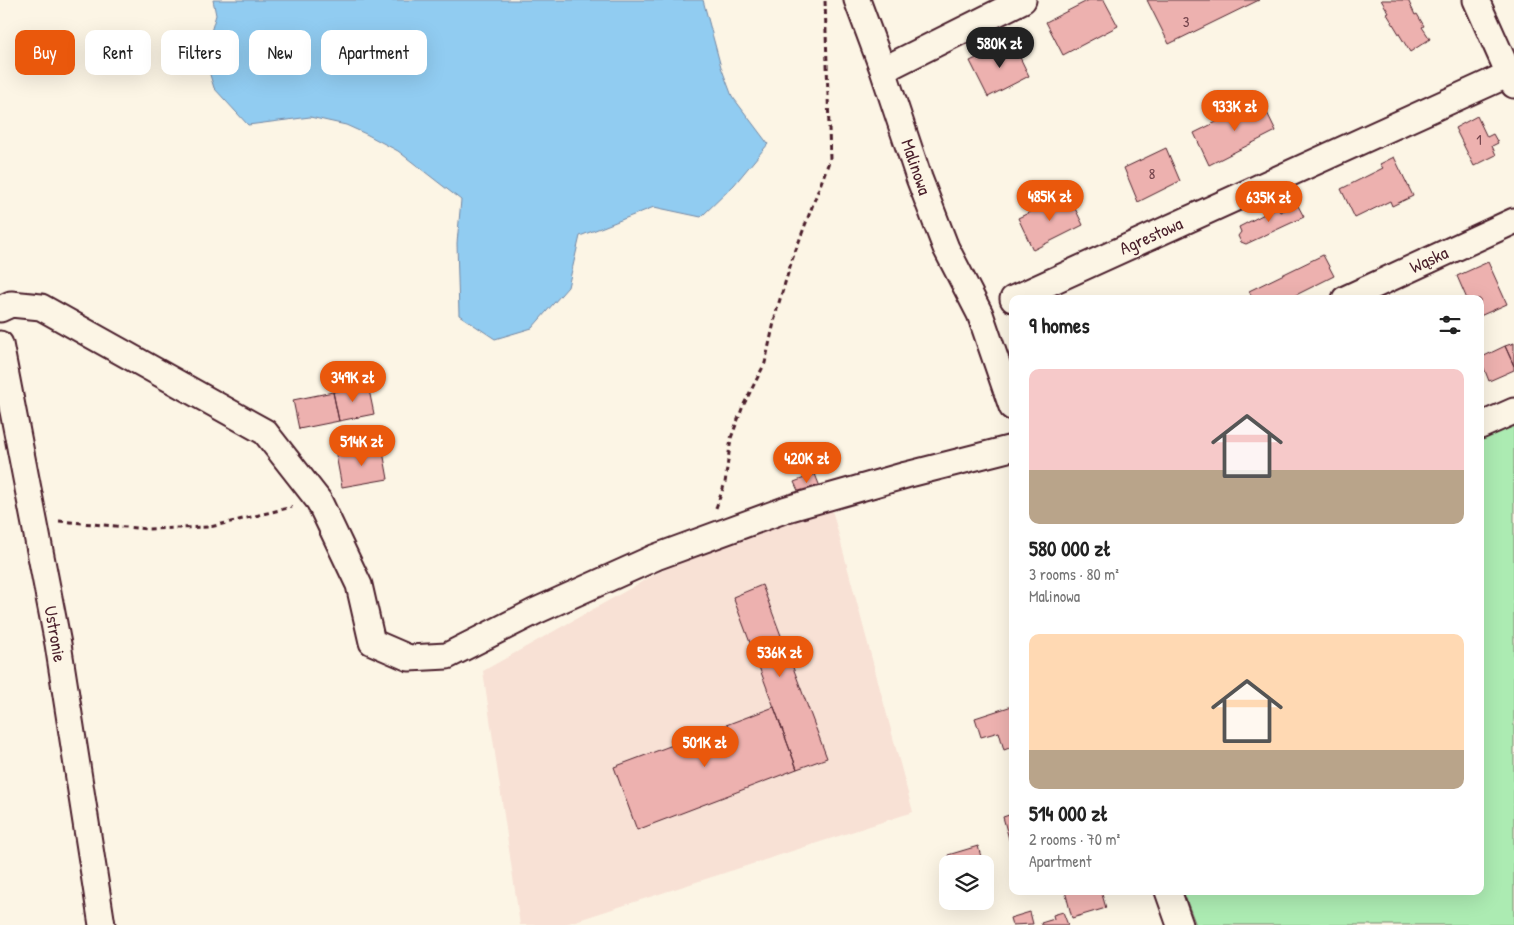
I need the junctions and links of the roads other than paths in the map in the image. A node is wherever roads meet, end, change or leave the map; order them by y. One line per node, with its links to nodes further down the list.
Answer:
1 (857, 0): 4 (street, Malinowa)
2 (1023, 0): 4 (street)
3 (1476, 0): 5 (street)
4 (883, 70): 11 (street, Malinowa)
5 (1511, 80): 7 (street, Agrestowa)
6 (1514, 221): 8 (street, Wąska)
7 (1022, 295)
8 (1354, 295)
9 (1009, 301): 11 (street, Agrestowa)
10 (0, 309): 16 (street)
11 (980, 314): 13 (street, Malinowa)
12 (0, 344): 18 (street, Ustronie)
13 (1009, 398)
14 (1514, 411): 15 (street)
15 (1484, 424)
16 (1009, 449)
17 (1169, 895): 19 (street)
18 (102, 925)
19 (1180, 925)

